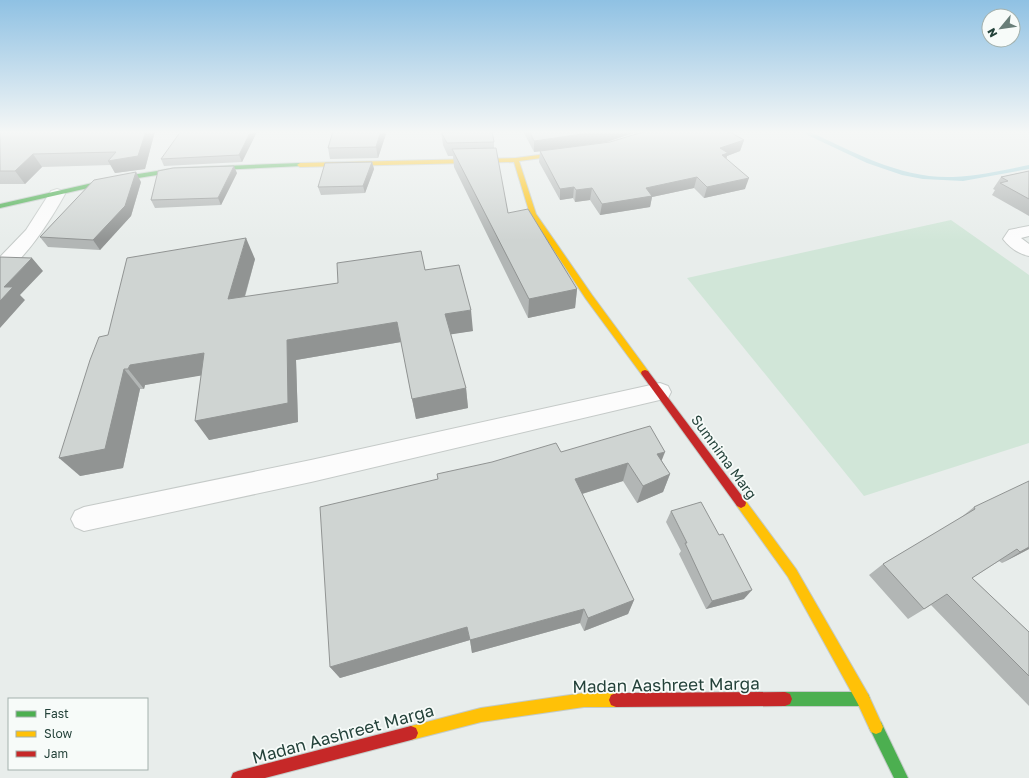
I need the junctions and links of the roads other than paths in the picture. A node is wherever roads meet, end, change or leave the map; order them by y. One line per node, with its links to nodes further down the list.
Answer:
1 (238, 167): 3 (street)
2 (518, 167): 8 (street, Sumnima Marg)
3 (58, 194): 4 (street); 7 (street)
4 (0, 206)
5 (1029, 231): 6 (street)
6 (1029, 251)
7 (0, 267)
8 (660, 392): 9 (street); 10 (street, Sumnima Marg)
9 (84, 519)
10 (863, 698): 11 (street, Madan Aashreet Marga); 12 (street, Sumnima Marg)
11 (238, 778)
12 (901, 778)

